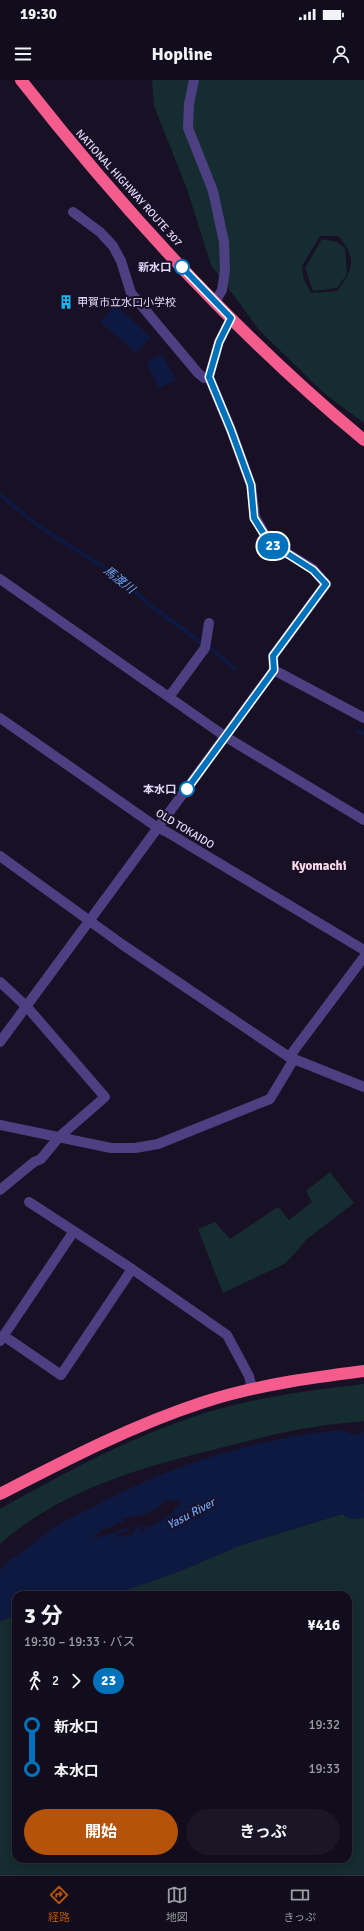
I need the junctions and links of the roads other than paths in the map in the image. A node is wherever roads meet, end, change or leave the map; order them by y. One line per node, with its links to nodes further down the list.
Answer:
1 (21, 80): 4 (highway, NATIONAL HIGHWAY ROUTE 307)
2 (194, 80): 4 (street)
3 (73, 212): 6 (street)
4 (215, 302): 5 (highway, NATIONAL HIGHWAY ROUTE 307)
5 (231, 318): 6 (street); 7 (highway, NATIONAL HIGHWAY ROUTE 307)
6 (209, 377): 10 (street)
7 (364, 440)
8 (0, 579): 11 (street)
9 (209, 623): 11 (street)
10 (274, 670): 13 (street); 14 (street)
11 (169, 697): 14 (street)
12 (0, 718): 16 (street, OLD TOKAIDO)
13 (364, 718)
14 (226, 737): 15 (street); 16 (street)
15 (364, 820)
16 (158, 828): 18 (street); 19 (street, OLD TOKAIDO)
17 (0, 856): 18 (street)
18 (90, 922): 22 (street); 24 (street)
19 (364, 950)
20 (364, 957): 24 (street)
21 (0, 982): 22 (street)
22 (27, 1007): 23 (street); 27 (street)
23 (0, 1042)
24 (291, 1058): 25 (street); 27 (street)
25 (364, 1087)
26 (0, 1125): 27 (street)
27 (59, 1137): 28 (street)
28 (0, 1190)
29 (29, 1202): 30 (street)
30 (74, 1231): 31 (street); 32 (street)
31 (132, 1269): 32 (street); 34 (street)
32 (2, 1339)
33 (364, 1371): 34 (highway)
34 (252, 1388): 35 (highway)
35 (0, 1494)

